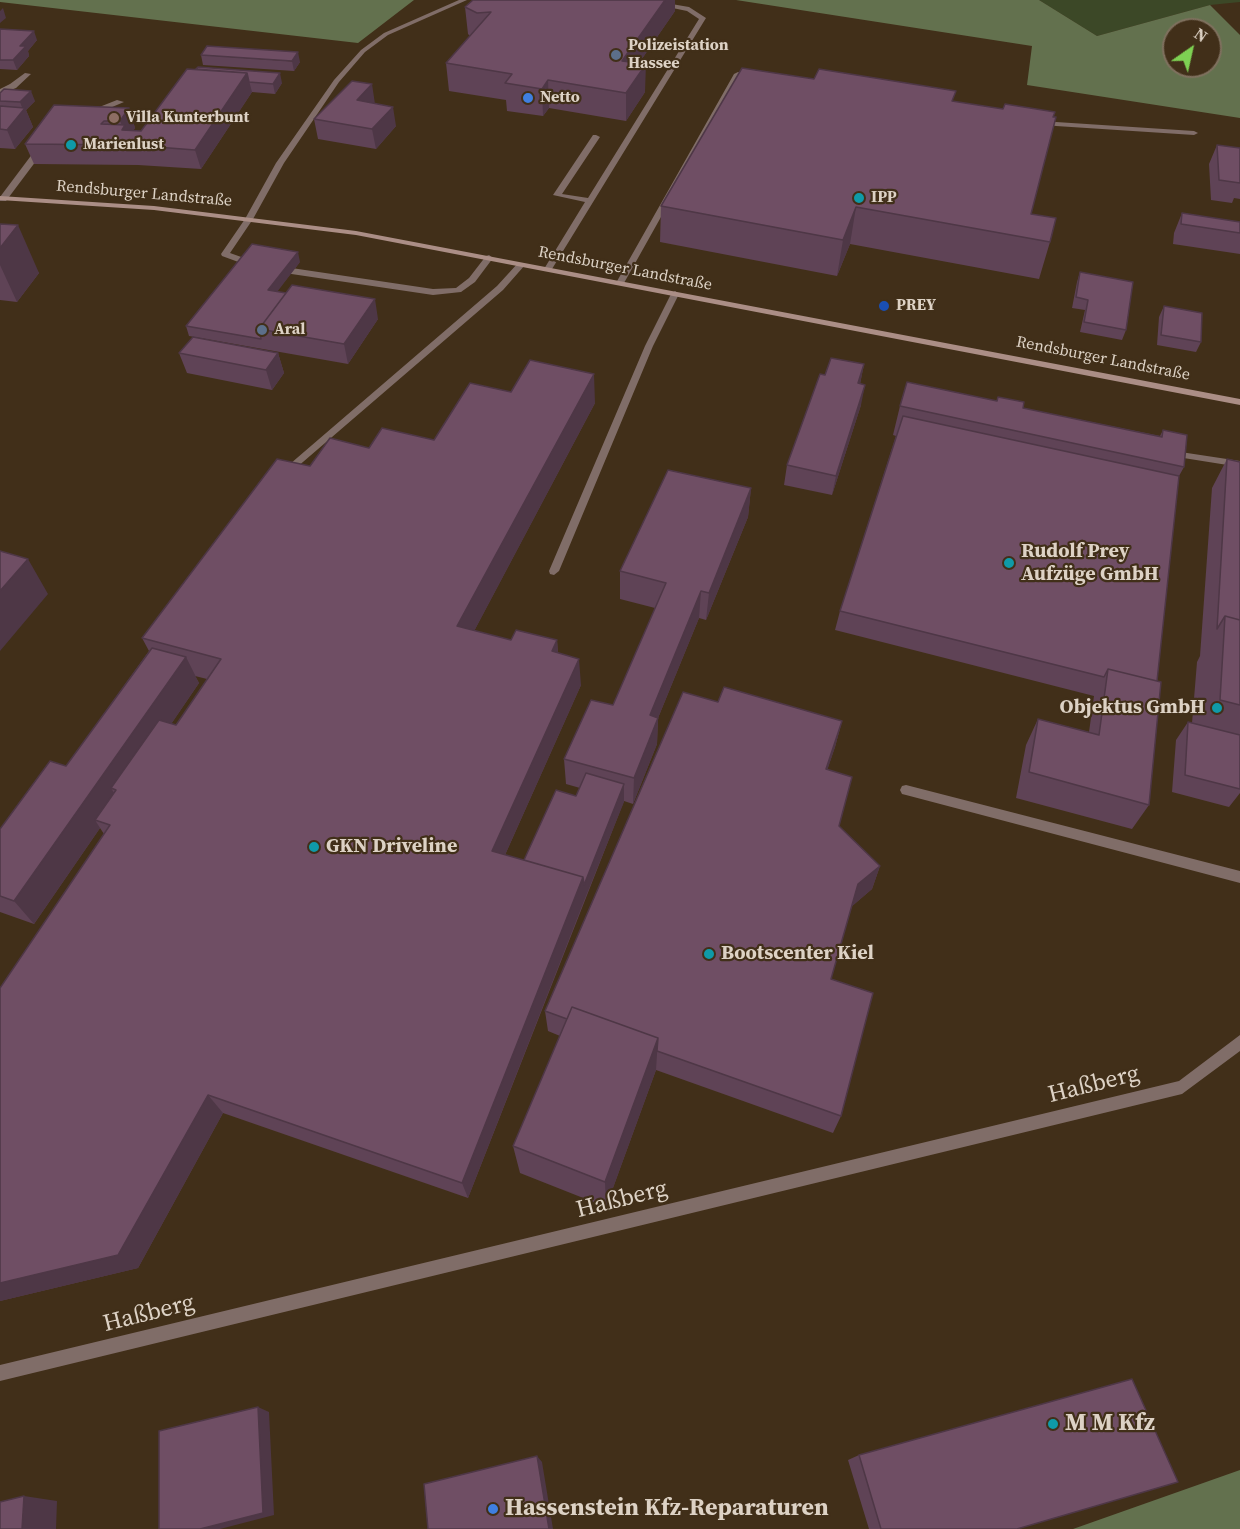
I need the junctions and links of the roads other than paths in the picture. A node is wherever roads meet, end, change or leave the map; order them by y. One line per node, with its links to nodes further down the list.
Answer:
1 (464, 0): 10 (lane)
2 (637, 0): 9 (lane)
3 (27, 74): 4 (lane)
4 (0, 92)
5 (120, 102): 8 (lane)
6 (1194, 133): 14 (lane)
7 (596, 137): 9 (lane)
8 (2, 199): 10 (street, Rendsburger Landstraße)
9 (591, 201): 13 (lane)
10 (249, 219): 11 (street, Rendsburger Landstraße); 11 (lane)
11 (489, 258): 12 (street, Rendsburger Landstraße)
12 (521, 265): 13 (street, Rendsburger Landstraße); 19 (lane)
13 (548, 269): 14 (street, Rendsburger Landstraße)
14 (620, 283): 15 (street, Rendsburger Landstraße)
15 (675, 294): 16 (street, Rendsburger Landstraße); 20 (lane)
16 (1240, 402)
17 (1174, 454): 18 (lane)
18 (1240, 464)
19 (274, 483)
20 (554, 571)
21 (906, 790): 22 (lane)
22 (1240, 877)
23 (1240, 1042): 24 (lane, Haßberg)
24 (0, 1373)

